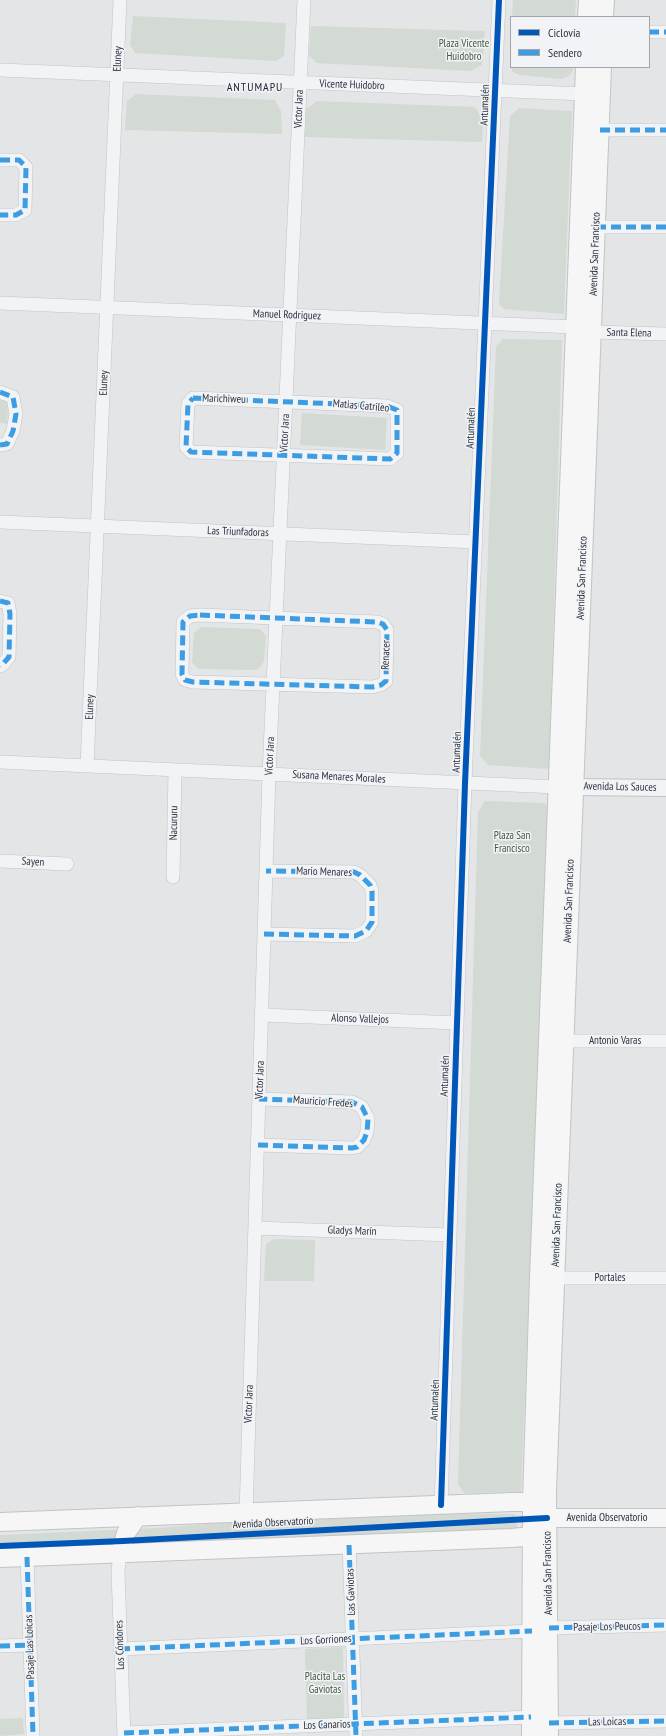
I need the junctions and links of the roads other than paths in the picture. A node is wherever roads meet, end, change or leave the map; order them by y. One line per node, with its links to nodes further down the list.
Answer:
1 (120, 0): 13 (street, Eluney)
2 (304, 0): 14 (street, Víctor Jara)
3 (499, 0): 15 (street, Antumalén)
4 (588, 0): 6 (main road)
5 (605, 0): 7 (main road)
6 (587, 16)
7 (604, 16)
8 (650, 32): 9 (street)
9 (666, 32)
10 (585, 68): 16 (main road, Avenida San Francisco)
11 (602, 68): 17 (main road, Avenida San Francisco)
12 (0, 70): 13 (street, Vicente Huidobro)
13 (117, 75): 14 (street, Vicente Huidobro); 24 (street, Eluney)
14 (300, 82): 15 (street, Vicente Huidobro); 25 (street, Víctor Jara)
15 (495, 91): 16 (street, Vicente Huidobro); 26 (street, Antumalén)
16 (584, 94): 27 (main road, Avenida San Francisco)
17 (600, 130): 18 (street); 21 (main road, Avenida San Francisco)
18 (666, 130)
19 (0, 160): 20 (street)
20 (0, 215)
21 (596, 226): 22 (street); 28 (main road, Avenida San Francisco)
22 (666, 227)
23 (0, 302): 24 (street, Manuel Rodriguez)
24 (107, 307): 25 (street, Manuel Rodriguez); 35 (street, Eluney)
25 (290, 315): 26 (street, Manuel Rodriguez); 31 (street, Víctor Jara)
26 (485, 323): 27 (street, Manuel Rodriguez); 37 (street, Antumalén)
27 (575, 327): 47 (main road, Avenida San Francisco)
28 (592, 332): 29 (street, Santa Elena); 47 (main road, Avenida San Francisco)
29 (666, 334)
30 (0, 392): 32 (street)
31 (287, 401): 33 (street, Víctor Jara); 33 (street, Marichiweu); 33 (street, Matias Catrileo)
32 (0, 445)
33 (284, 457): 36 (street, Víctor Jara)
34 (0, 522): 35 (street, Las Triunfadoras)
35 (98, 526): 36 (street, Las Triunfadoras); 43 (street, Eluney)
36 (280, 534): 37 (street, Las Triunfadoras); 39 (street, Víctor Jara)
37 (476, 542): 46 (street, Antumalén)
38 (0, 601): 40 (street)
39 (276, 619): 41 (street, Víctor Jara); 41 (street); 41 (street, Renacer)
40 (0, 666)
41 (274, 685): 45 (street, Víctor Jara)
42 (0, 762): 43 (street, Susana Menares Morales)
43 (88, 766): 44 (street, Susana Menares Morales)
44 (175, 770): 45 (street, Susana Menares Morales); 52 (street, Nacururu)
45 (269, 774): 46 (street, Susana Menares Morales); 51 (street, Víctor Jara)
46 (465, 783): 47 (street, Susana Menares Morales); 55 (street, Antumalén)
47 (566, 787): 48 (street, Avenida Los Sauces); 56 (main road, Avenida San Francisco); 64 (main road, Avenida San Francisco)
48 (666, 788)
49 (0, 861): 50 (street, Sayen)
50 (67, 864)
51 (266, 871): 53 (street, Víctor Jara); 53 (street, Mario Menares)
52 (173, 877)
53 (264, 934): 54 (street, Víctor Jara)
54 (262, 1015): 55 (street, Alonso Vallejos); 58 (street, Víctor Jara)
55 (457, 1023): 61 (street, Antumalén)
56 (564, 1041): 57 (street, Antonio Varas); 62 (main road, Avenida San Francisco)
57 (666, 1042)
58 (259, 1099): 59 (street, Víctor Jara); 59 (street, Mauricio Fredes)
59 (258, 1145): 60 (street, Víctor Jara)
60 (255, 1228): 61 (street, Gladys Marín); 66 (street, Víctor Jara)
61 (450, 1235): 65 (street, Antumalén)
62 (554, 1278): 63 (street, Portales); 68 (main road, Avenida San Francisco)
63 (666, 1278)
64 (532, 1502): 65 (main road, Avenida Observatorio); 68 (main road); 71 (main road, Avenida San Francisco)
65 (441, 1505): 66 (main road, Avenida Observatorio)
66 (246, 1513): 67 (main road, Avenida Observatorio)
67 (138, 1516): 70 (main road, Avenida Observatorio); 73 (main road)
68 (547, 1518): 69 (main road, Avenida Observatorio); 71 (main road); 77 (main road, Avenida San Francisco)
69 (666, 1518)
70 (0, 1522)
71 (532, 1536): 72 (main road); 77 (main road, Avenida San Francisco)
72 (349, 1544): 73 (main road); 78 (street, Las Gaviotas)
73 (120, 1553): 74 (main road); 81 (street, Los Cóndores)
74 (27, 1557): 75 (main road); 79 (street, Pasaje Las Loicas)
75 (0, 1558)
76 (666, 1626): 77 (street, Pasaje Los Peucos)
77 (540, 1630): 78 (street, Los Gorriones); 82 (main road, Avenida San Francisco); 84 (main road, Avenida San Francisco)
78 (352, 1639): 81 (street, Los Gorriones); 85 (street, Las Gaviotas)
79 (30, 1645): 80 (street); 87 (street, Pasaje Las Loicas)
80 (0, 1646)
81 (120, 1650): 86 (street, Los Cóndores)
82 (531, 1717): 85 (street, Los Canarios); 88 (main road, Avenida San Francisco)
83 (666, 1721): 84 (street, Las Loicas)
84 (549, 1729)
85 (356, 1730): 86 (street, Los Canarios)
86 (124, 1734)
87 (33, 1736)
88 (531, 1736)

